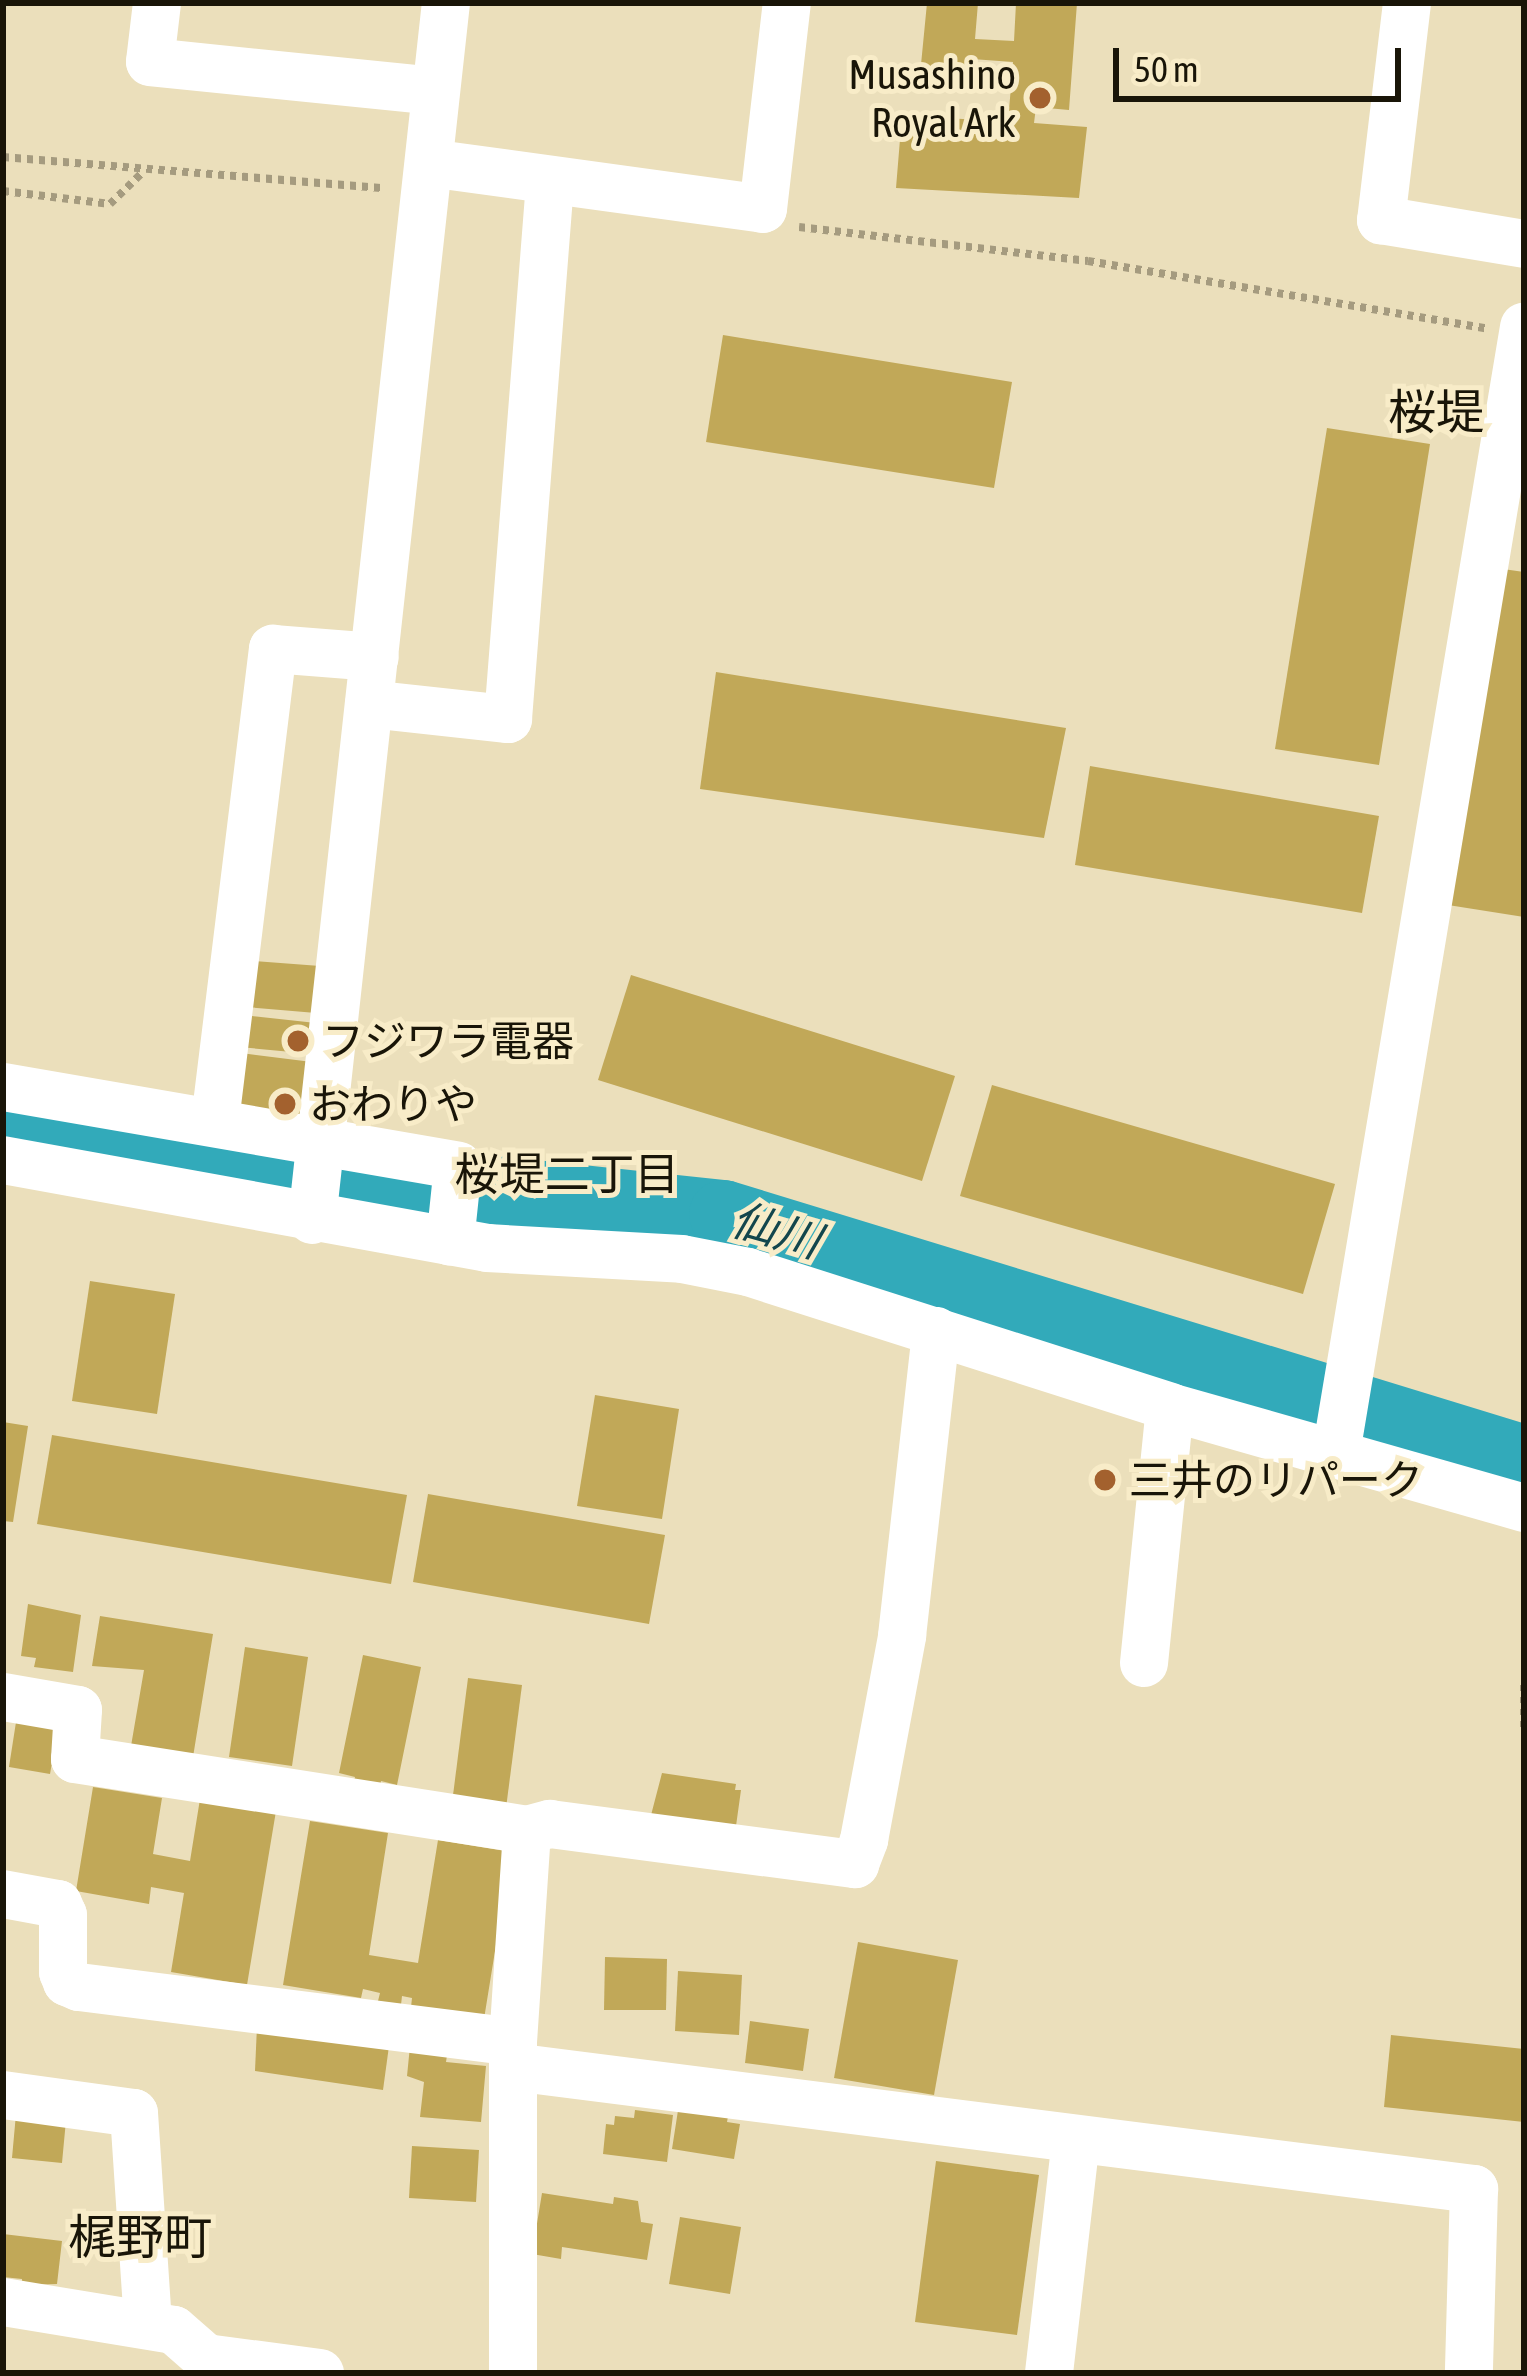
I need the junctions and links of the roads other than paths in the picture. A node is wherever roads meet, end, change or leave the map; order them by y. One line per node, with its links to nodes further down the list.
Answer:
1 (157, 3): 5 (street)
2 (446, 3): 5 (street)
3 (787, 3): 7 (street)
4 (1408, 3): 8 (street)
5 (435, 91): 6 (street)
6 (428, 178): 7 (street); 10 (street)
7 (550, 183): 11 (street)
8 (1524, 244)
9 (1523, 330): 20 (street)
10 (375, 656): 11 (street); 13 (street)
11 (370, 704): 14 (street)
12 (3, 1087): 13 (street)
13 (215, 1121): 14 (street)
14 (324, 1139): 16 (street); 17 (street)
15 (3, 1160): 16 (street)
16 (312, 1220): 17 (street)
17 (450, 1242): 18 (street)
18 (937, 1331): 19 (street); 24 (street)
19 (1170, 1407): 20 (street); 22 (street)
20 (1340, 1436): 21 (street)
21 (1524, 1508)
22 (1144, 1663)
23 (3, 1697): 24 (street)
24 (527, 1830): 26 (street)
25 (3, 1894): 26 (street)
26 (513, 2055): 28 (street); 32 (street)
27 (3, 2095): 30 (street)
28 (1076, 2140): 33 (street); 34 (street)
29 (3, 2302): 30 (street)
30 (148, 2323): 31 (street)
31 (320, 2373)
32 (513, 2373)
33 (1049, 2373)
34 (1469, 2373)

